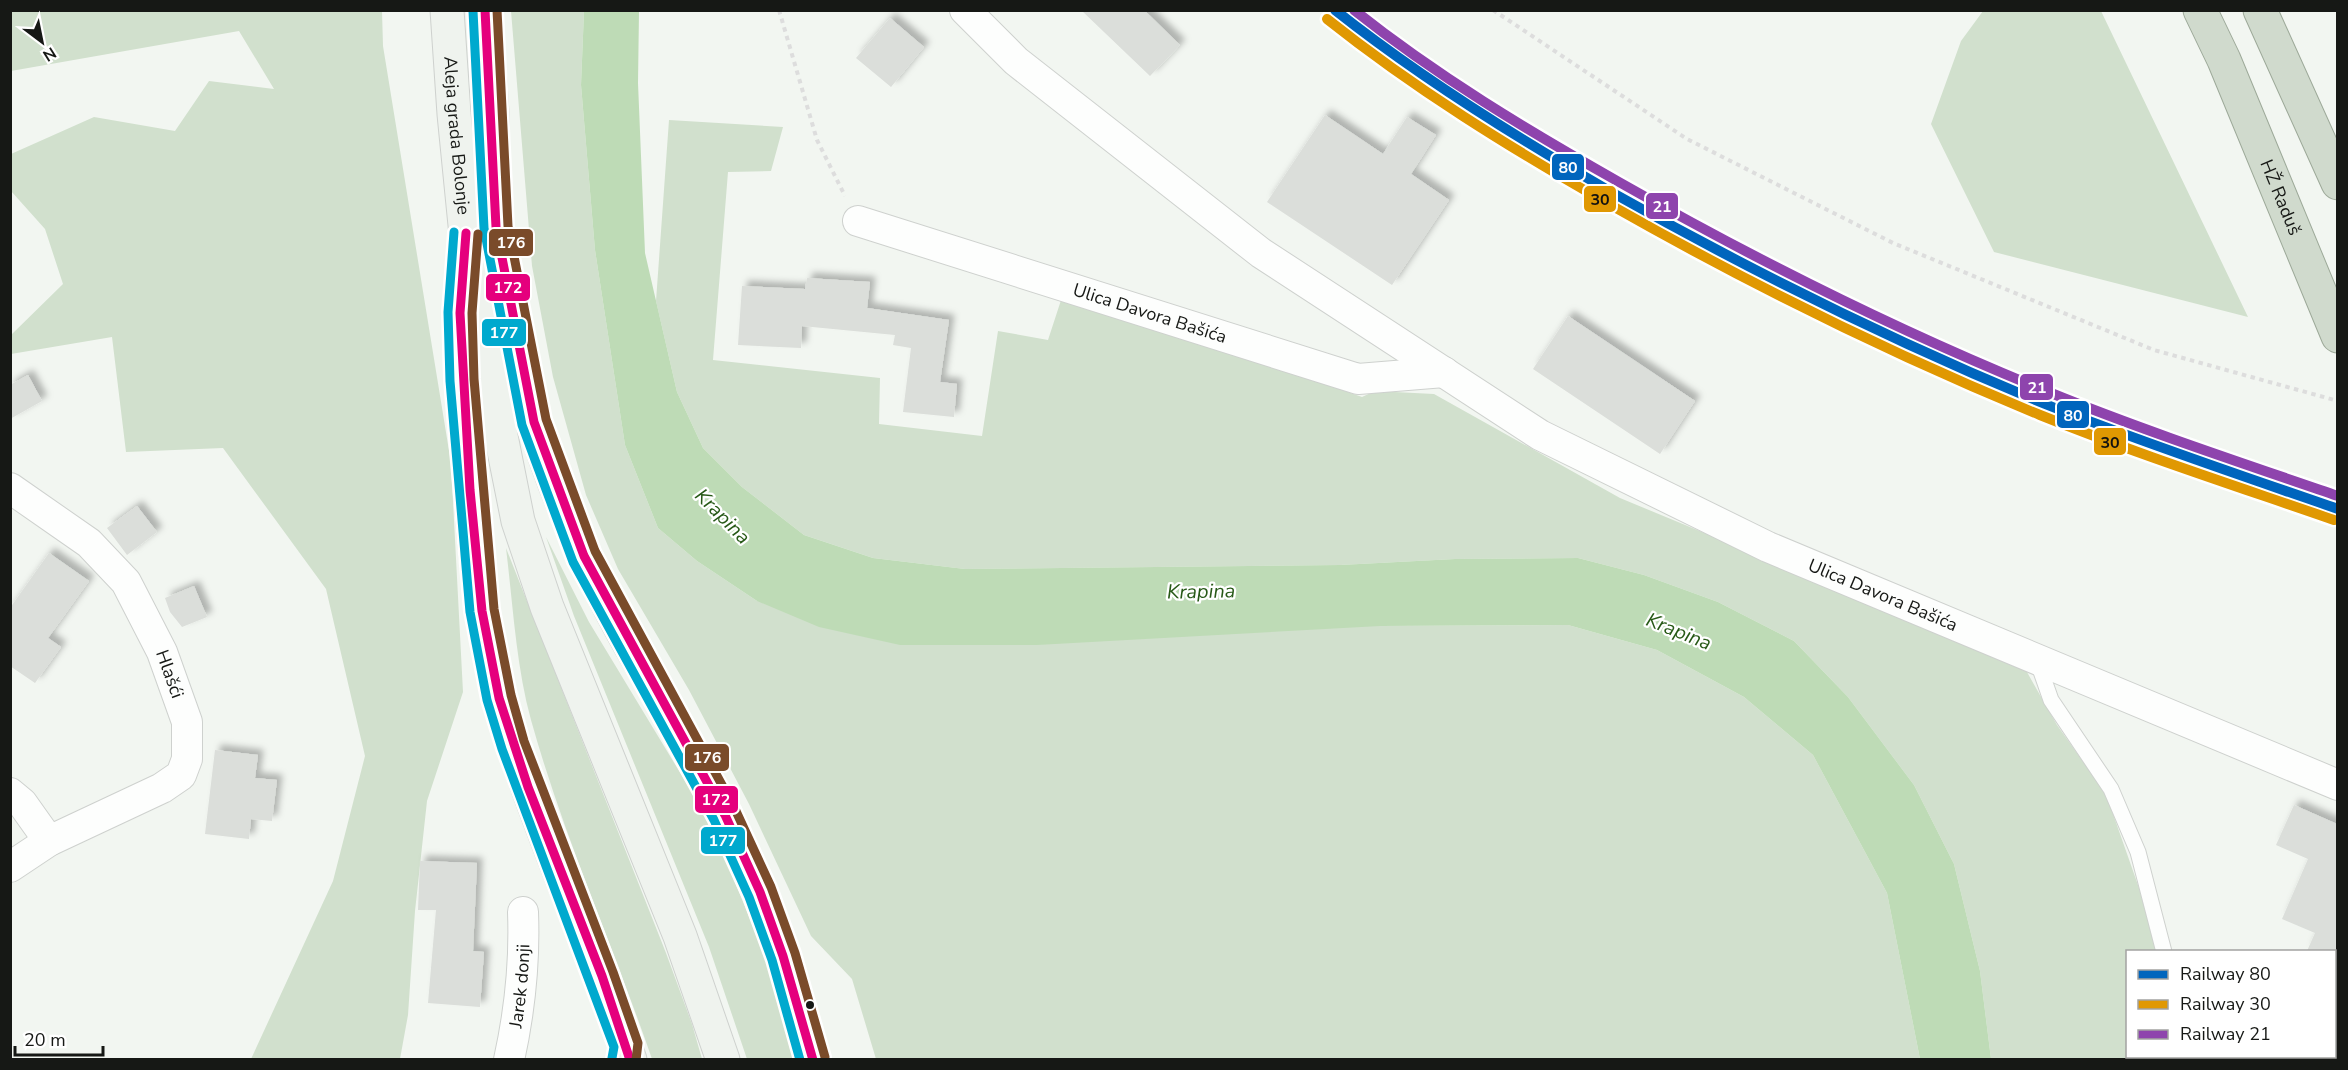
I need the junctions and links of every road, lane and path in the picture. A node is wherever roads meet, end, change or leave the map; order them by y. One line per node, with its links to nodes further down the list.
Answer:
1 (447, 10): 10 (main road, Aleja grada Bolonje)
2 (484, 10): 10 (main road, Aleja grada Bolonje)
3 (779, 10): 9 (path)
4 (965, 10): 12 (street, Ulica Davora Bašića)
5 (1493, 10): 13 (path)
6 (2200, 10): 11 (highway, HŽ Raduš)
7 (2260, 10): 8 (highway)
8 (2337, 183)
9 (858, 220): 12 (street, Ulica Davora Bašića)
10 (481, 231): 22 (main road); 24 (main road, Aleja grada Bolonje); 25 (main road)
11 (2337, 336)
12 (1444, 372): 15 (street, Ulica Davora Bašića)
13 (2337, 401)
14 (10, 488): 18 (street, Hlašći)
15 (2036, 657): 16 (street, Ulica Davora Bašića); 21 (lane)
16 (2337, 785)
17 (10, 793): 18 (street)
18 (49, 841): 19 (street, Hlašći)
19 (10, 867)
20 (523, 912): 23 (street, Jarek donji)
21 (2164, 950)
22 (627, 1055)
23 (509, 1059)
24 (723, 1059)
25 (813, 1059)

